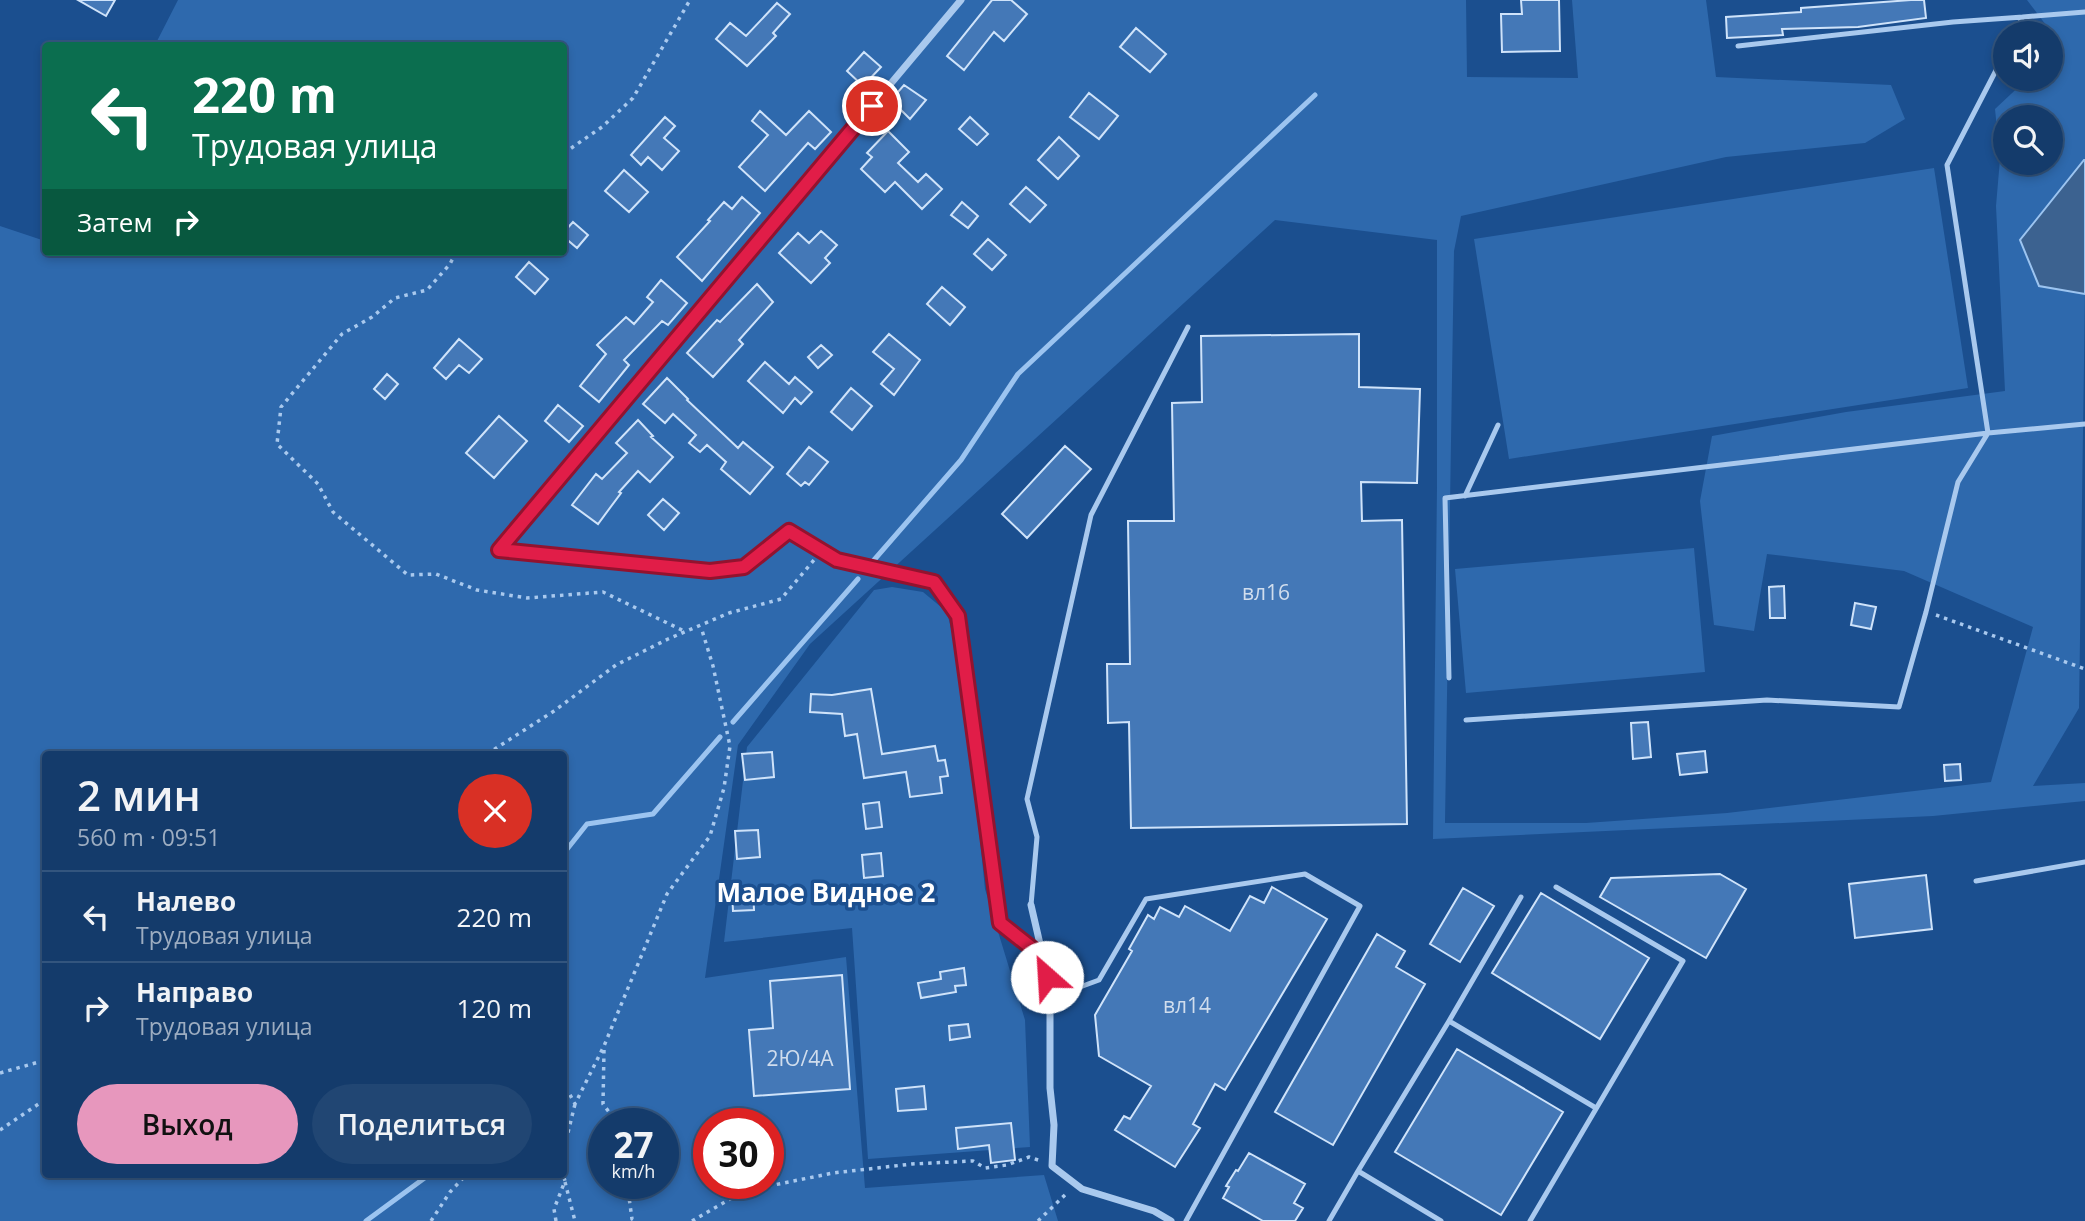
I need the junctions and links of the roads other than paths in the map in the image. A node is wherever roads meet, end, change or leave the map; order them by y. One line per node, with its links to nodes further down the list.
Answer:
1 (961, 0): 19 (street)
2 (2085, 12): 3 (lane)
3 (2023, 17): 4 (lane); 5 (lane)
4 (2021, 21)
5 (1738, 46)
6 (1993, 76): 10 (lane)
7 (1188, 327): 18 (lane)
8 (2085, 424): 10 (lane)
9 (1498, 425): 11 (lane)
10 (1988, 433): 11 (lane); 13 (lane)
11 (1465, 496): 12 (lane)
12 (1449, 678)
13 (1466, 720)
14 (2085, 862): 15 (lane)
15 (1976, 881)
16 (1556, 887): 22 (lane)
17 (1521, 897): 21 (lane)
18 (1031, 905): 19 (street)
19 (1043, 957): 20 (street)
20 (1050, 998): 24 (street); 25 (lane)
21 (1450, 1020): 22 (lane); 23 (lane)
22 (1596, 1108): 28 (lane)
23 (1358, 1171): 26 (lane); 27 (lane)
24 (1171, 1221)
25 (1186, 1221)
26 (1329, 1221)
27 (1441, 1221)
28 (1530, 1221)

